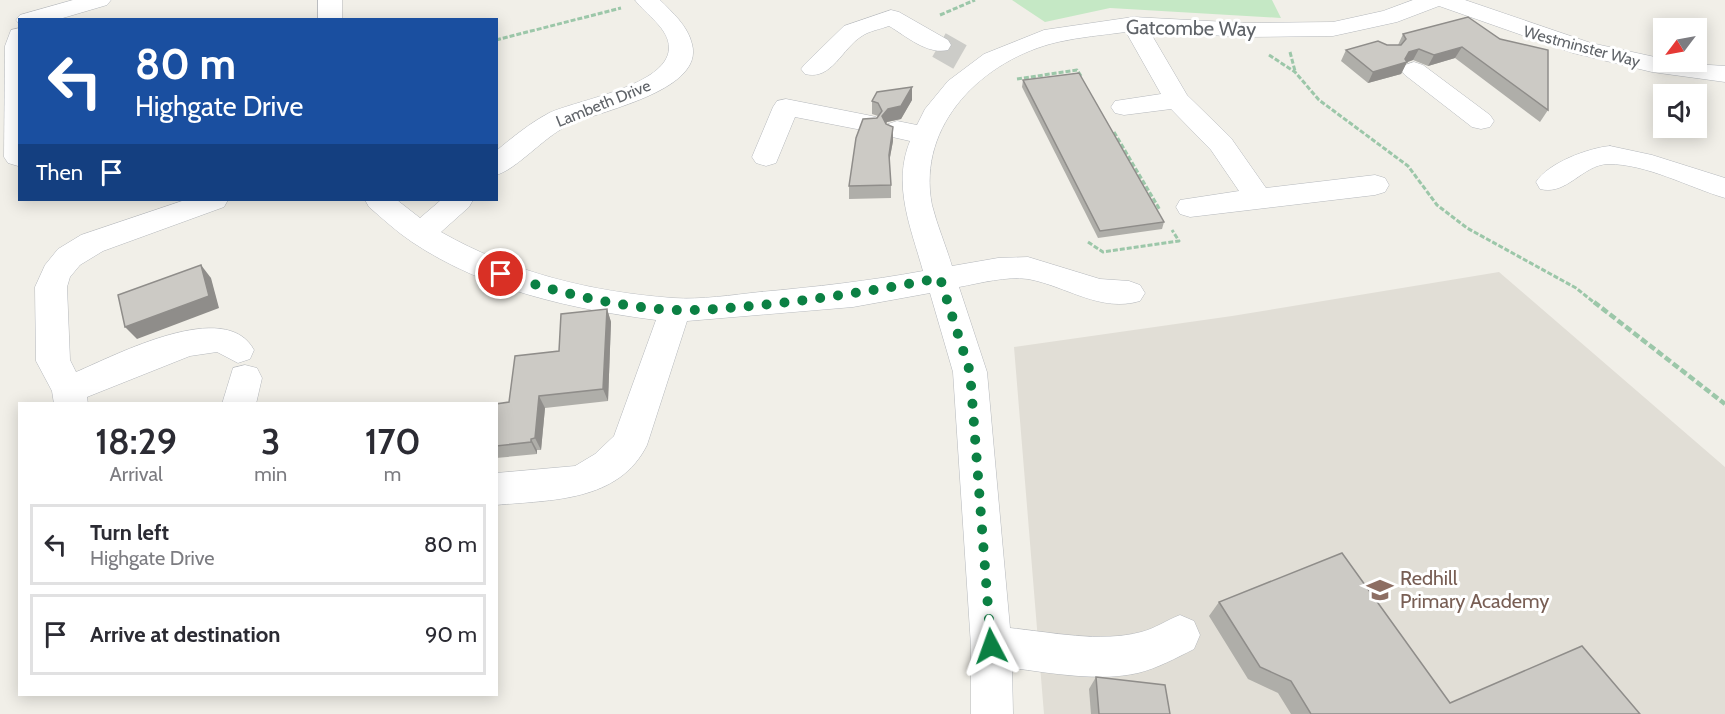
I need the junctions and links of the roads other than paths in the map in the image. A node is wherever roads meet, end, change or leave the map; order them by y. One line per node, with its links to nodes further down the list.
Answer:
1 (31, 0): 7 (street)
2 (99, 0): 8 (street)
3 (330, 0): 9 (street)
4 (1435, 0): 10 (street, Gatcombe Way)
5 (1444, 0): 14 (street, Westminster Way)
6 (638, 3): 24 (street, Lambeth Drive)
7 (26, 18)
8 (33, 18)
9 (330, 18)
10 (1132, 24): 12 (street, Gatcombe Way); 16 (street)
11 (18, 40): 22 (street)
12 (960, 57): 15 (street); 21 (street, Gatcombe Way)
13 (1414, 70): 18 (street)
14 (1724, 75)
15 (799, 88): 19 (street); 23 (street)
16 (1177, 100): 17 (street); 28 (street)
17 (1118, 119)
18 (1481, 122)
19 (867, 123)
20 (897, 130): 21 (street)
21 (926, 136): 34 (street, Gatcombe Way)
22 (18, 146)
23 (765, 157)
24 (498, 164)
25 (1550, 182): 27 (street)
26 (1375, 185): 28 (street)
27 (1725, 188)
28 (1258, 199): 32 (street)
29 (211, 201): 38 (street)
30 (380, 201): 33 (street)
31 (458, 201): 33 (street)
32 (1178, 214)
33 (421, 234): 36 (street)
34 (940, 278): 35 (street); 36 (street); 41 (street, Gatcombe Way)
35 (1128, 293)
36 (675, 310): 39 (street)
37 (240, 377): 38 (street)
38 (70, 397)
39 (498, 489)
40 (1180, 635): 41 (street)
41 (991, 646): 42 (street, Gatcombe Way)
42 (992, 714)

